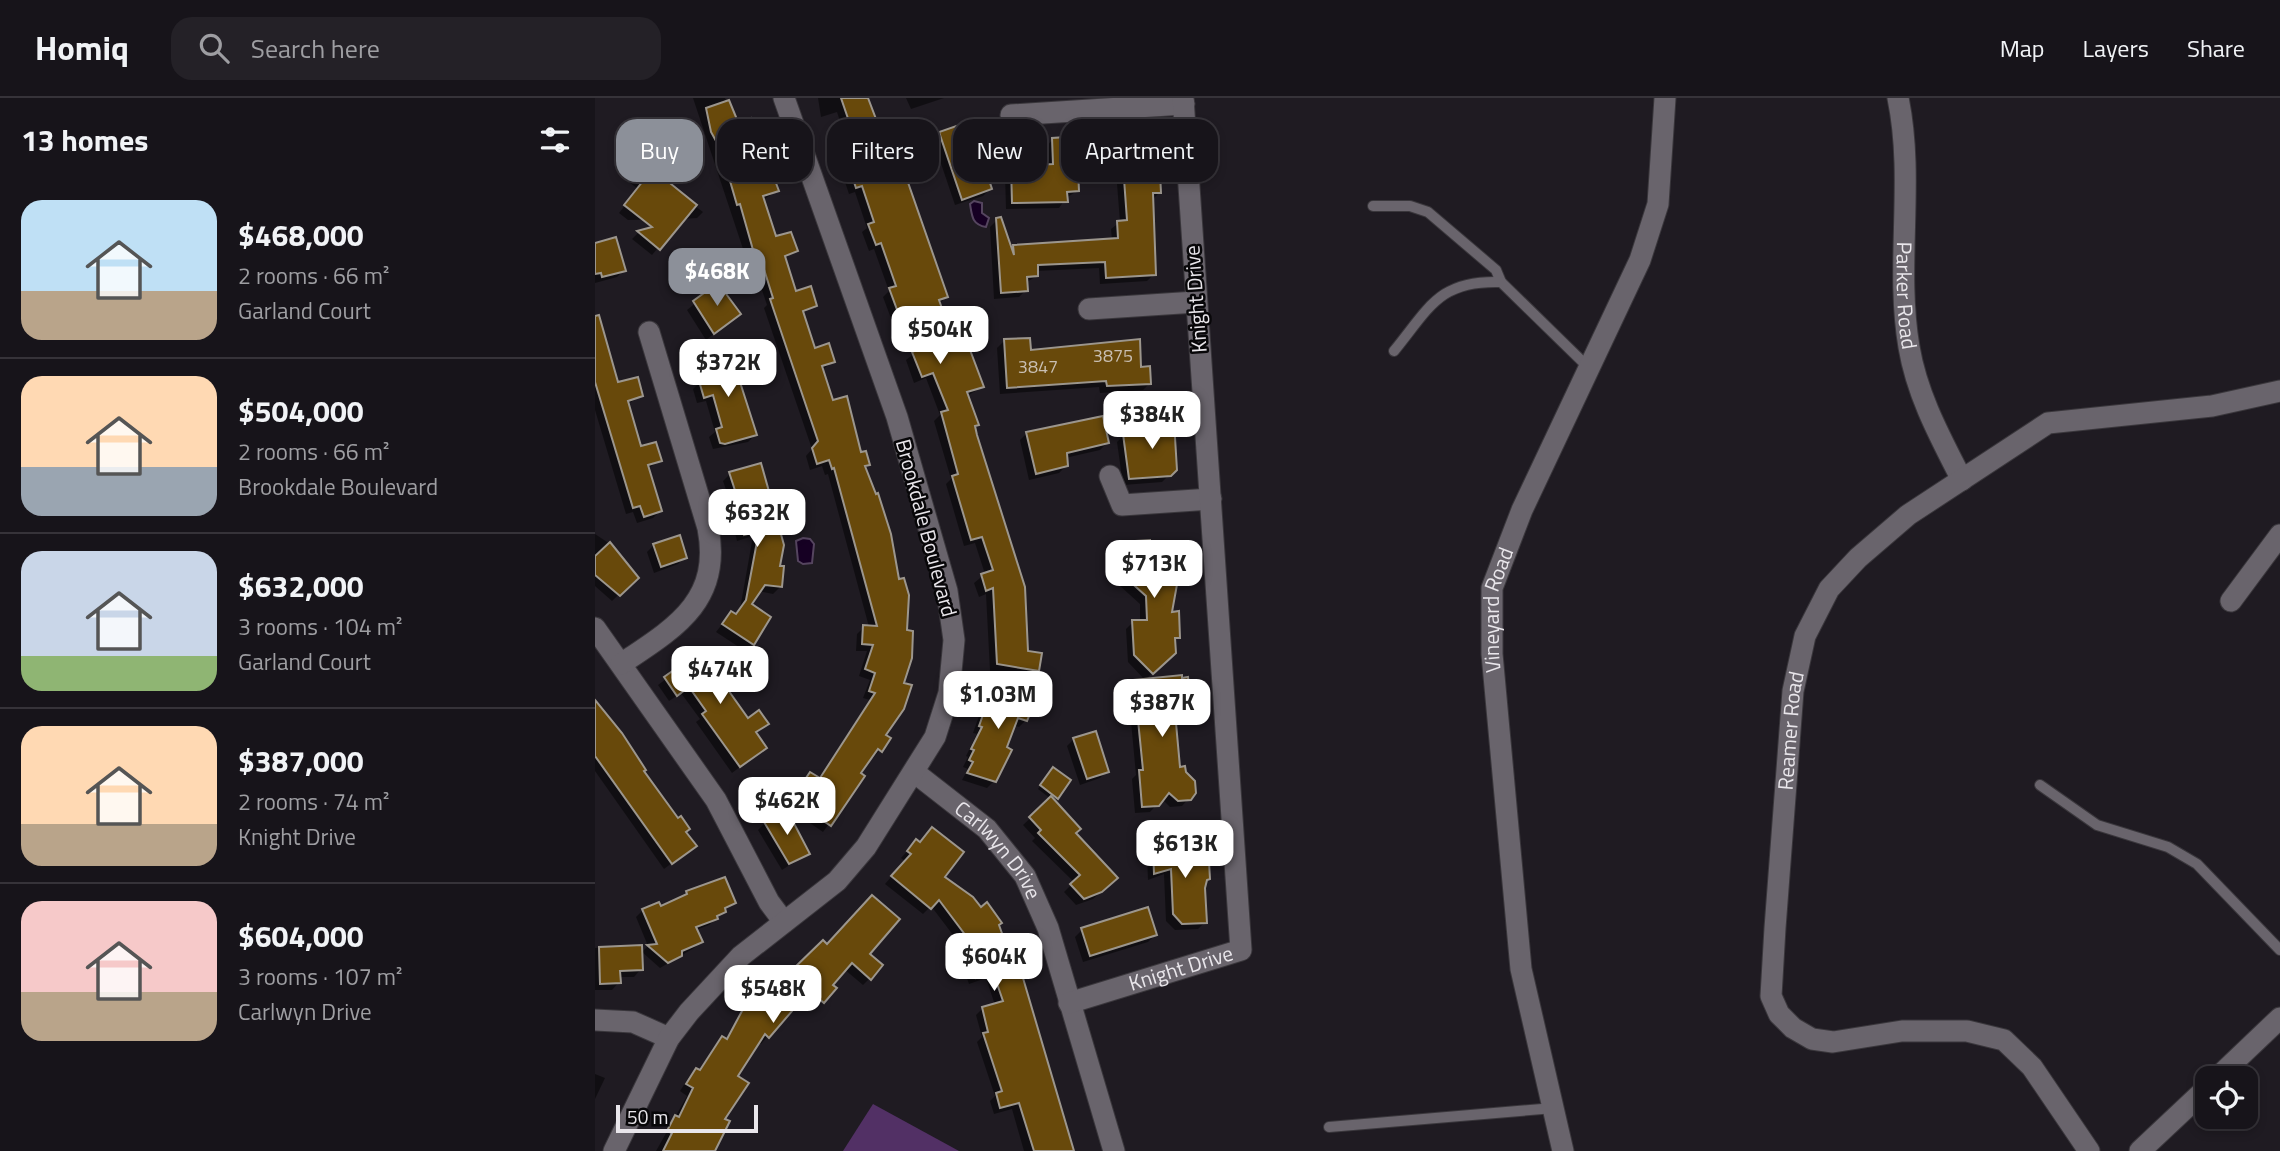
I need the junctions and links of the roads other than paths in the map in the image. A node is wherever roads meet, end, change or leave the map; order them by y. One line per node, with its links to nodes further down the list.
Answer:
1 (784, 98): 21 (street, Brookdale Boulevard)
2 (1665, 98): 12 (street, Vineyard Road)
3 (1898, 98): 15 (street, Parker Road)
4 (1184, 101): 5 (street); 8 (street, Knight Drive)
5 (1011, 115)
6 (1373, 206): 7 (lane)
7 (1501, 282): 11 (lane); 12 (lane)
8 (1196, 302): 9 (street); 16 (street, Knight Drive)
9 (1089, 309)
10 (649, 332): 20 (street)
11 (1394, 351)
12 (1589, 368): 31 (street, Vineyard Road)
13 (2280, 391): 15 (street, Reamer Road)
14 (1110, 476): 16 (street)
15 (1962, 480): 36 (street, Reamer Road)
16 (1211, 499): 25 (street, Knight Drive)
17 (2280, 535): 18 (street)
18 (2231, 601)
19 (595, 628): 20 (street)
20 (621, 664): 23 (street)
21 (915, 772): 23 (street, Brookdale Boulevard); 25 (street, Carlwyn Drive)
22 (2040, 785): 24 (lane)
23 (784, 922): 28 (street, Brookdale Boulevard)
24 (2280, 950)
25 (1069, 1003): 34 (street, Carlwyn Drive)
26 (2280, 1018): 29 (street)
27 (595, 1020): 28 (street)
28 (669, 1038): 33 (street, Brookdale Boulevard)
29 (2230, 1066)
30 (2195, 1099): 37 (street)
31 (1554, 1108): 32 (lane); 35 (street, Vineyard Road)
32 (1329, 1127)
33 (614, 1151)
34 (1114, 1151)
35 (1563, 1151)
36 (2089, 1151)
37 (2140, 1151)

